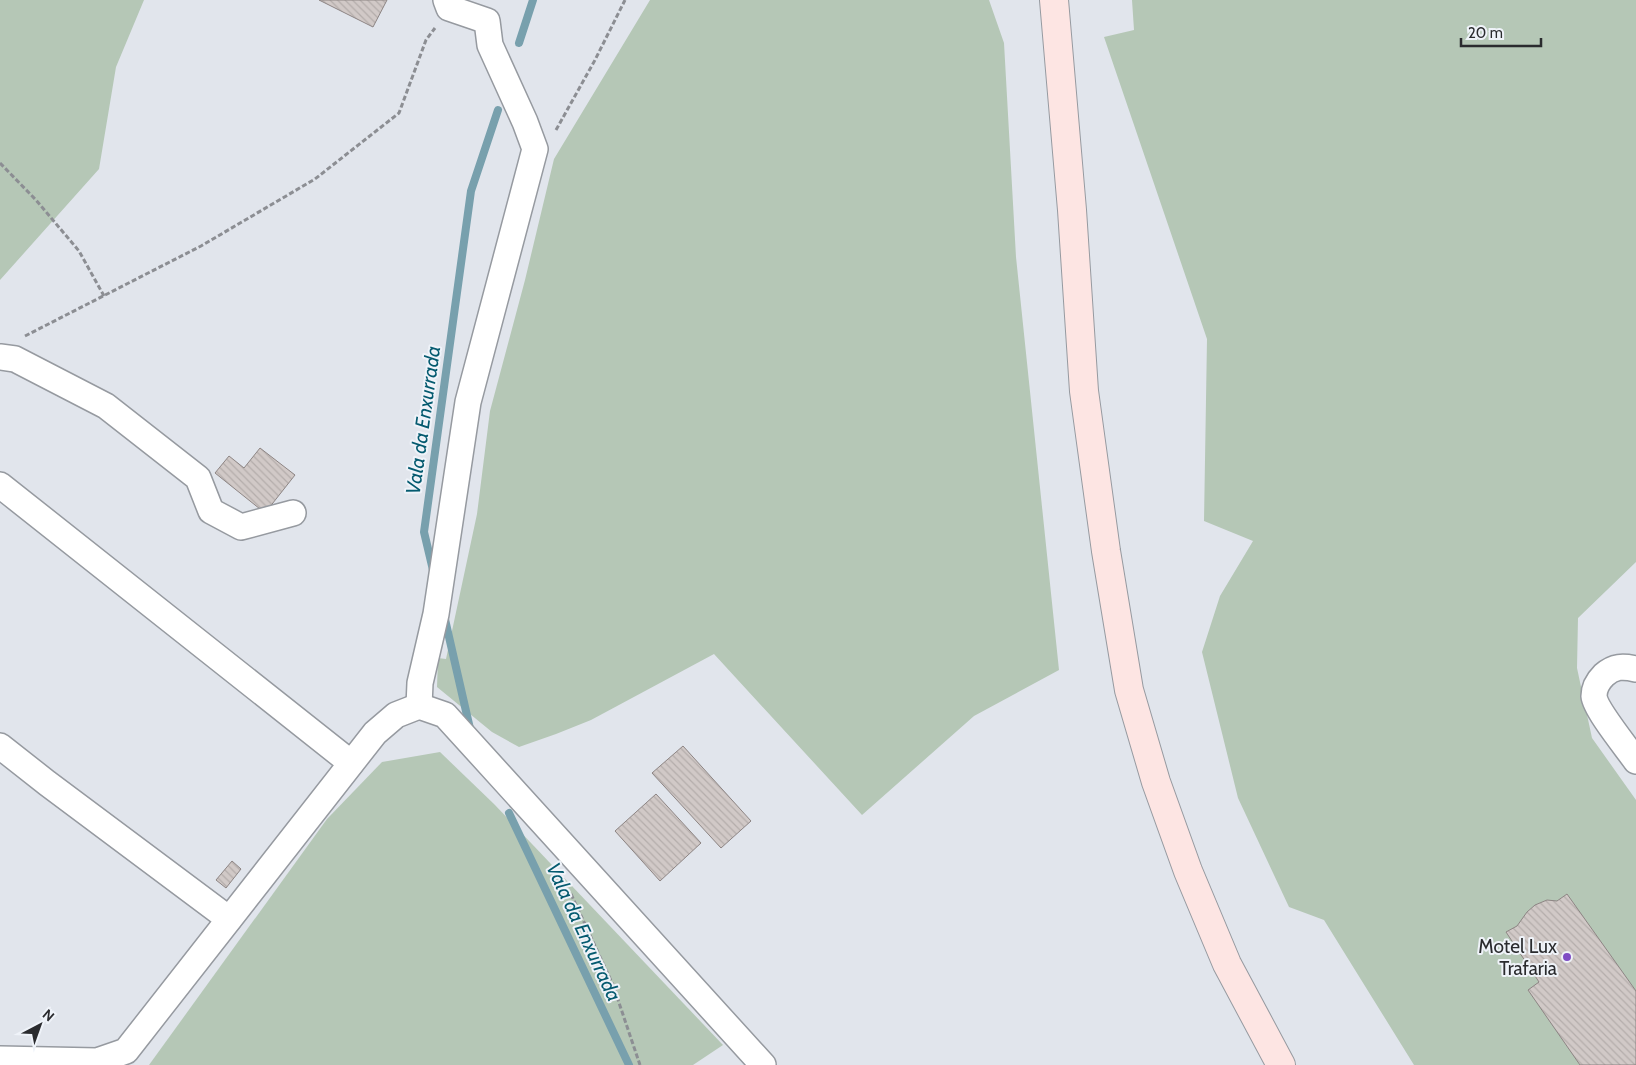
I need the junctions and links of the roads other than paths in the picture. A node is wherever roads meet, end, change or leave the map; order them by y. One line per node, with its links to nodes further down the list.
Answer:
1 (1054, 0): 15 (main road)
2 (448, 4): 3 (street)
3 (488, 10): 8 (street)
4 (2, 357): 6 (street)
5 (0, 485): 11 (street)
6 (293, 513)
7 (1636, 669): 10 (street)
8 (419, 706): 11 (street); 14 (street)
9 (0, 746): 12 (street)
10 (1636, 760)
11 (351, 763): 12 (street)
12 (229, 919): 13 (street)
13 (0, 1059)
14 (763, 1065)
15 (1281, 1065)

